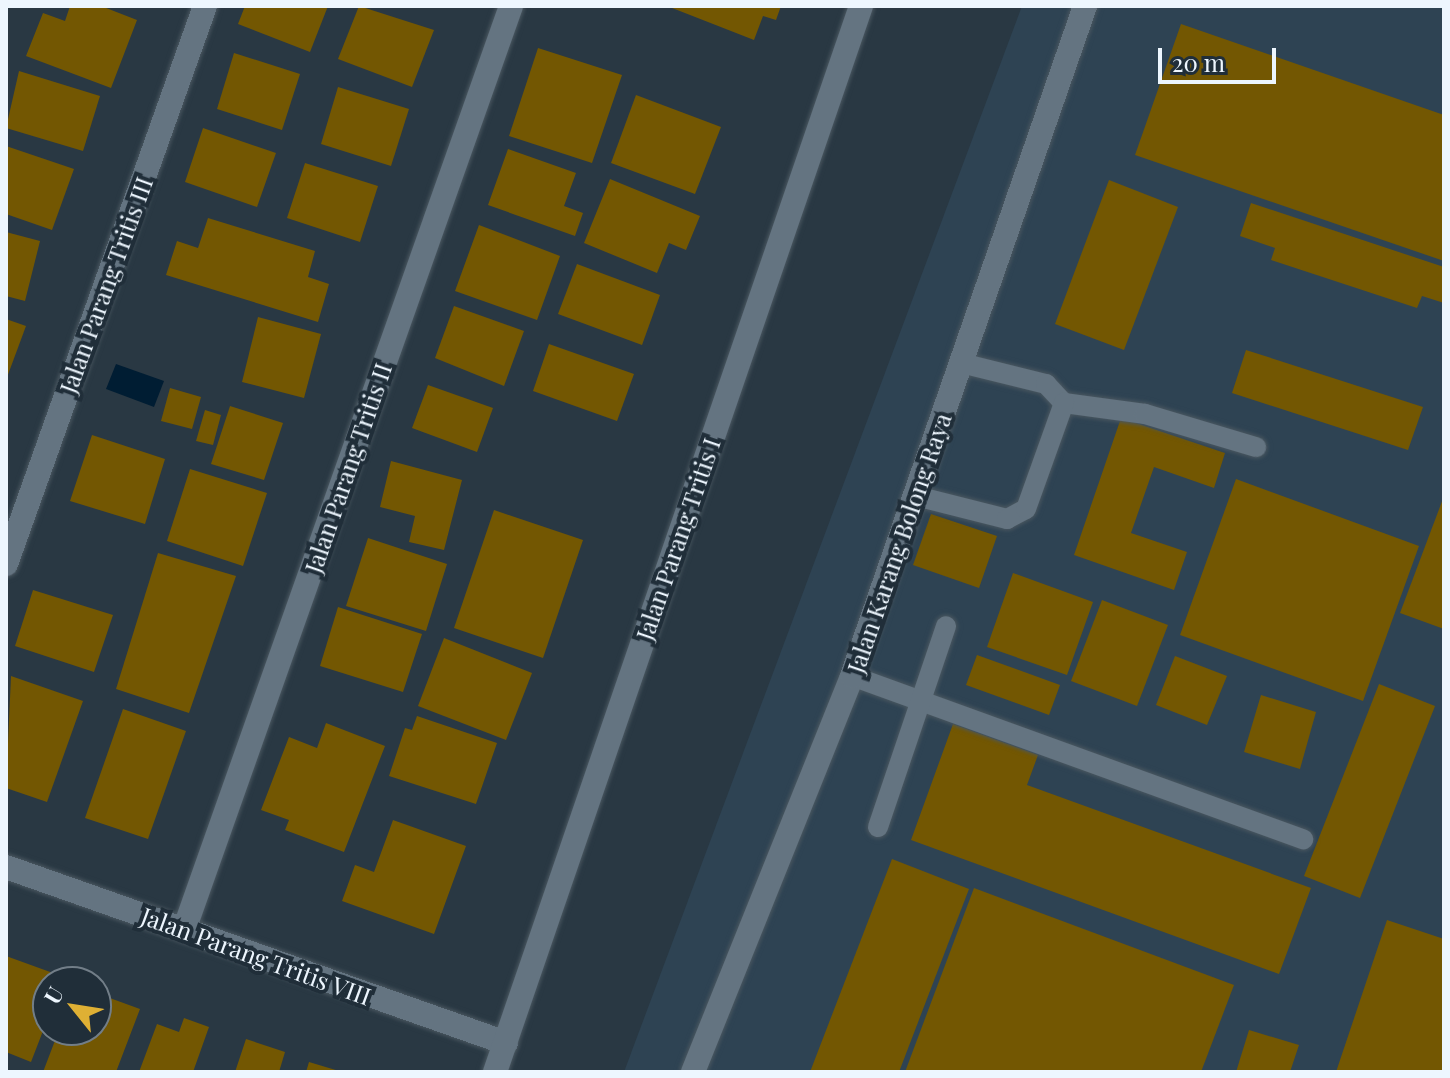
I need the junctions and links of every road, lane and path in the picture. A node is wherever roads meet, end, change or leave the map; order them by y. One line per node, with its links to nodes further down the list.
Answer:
1 (205, 6): 9 (street, Jalan Parang Tritis III)
2 (511, 6): 16 (street, Jalan Parang Tritis II)
3 (861, 6): 17 (street, Jalan Parang Tritis I)
4 (1085, 6): 5 (street, Jalan Karang Bolong Raya)
5 (961, 363): 6 (lane); 8 (street, Jalan Karang Bolong Raya)
6 (1064, 403): 7 (lane); 8 (lane)
7 (1256, 447)
8 (916, 496): 11 (street, Jalan Karang Bolong Raya)
9 (6, 564)
10 (946, 626): 12 (lane)
11 (852, 676): 12 (lane); 19 (street, Jalan Karang Bolong Raya)
12 (921, 700): 13 (lane); 14 (lane)
13 (878, 827)
14 (1303, 839)
15 (6, 867): 16 (street, Jalan Parang Tritis VIII)
16 (184, 930): 17 (street, Jalan Parang Tritis VIII)
17 (506, 1043): 18 (street, Jalan Parang Tritis I)
18 (495, 1072)
19 (693, 1072)

